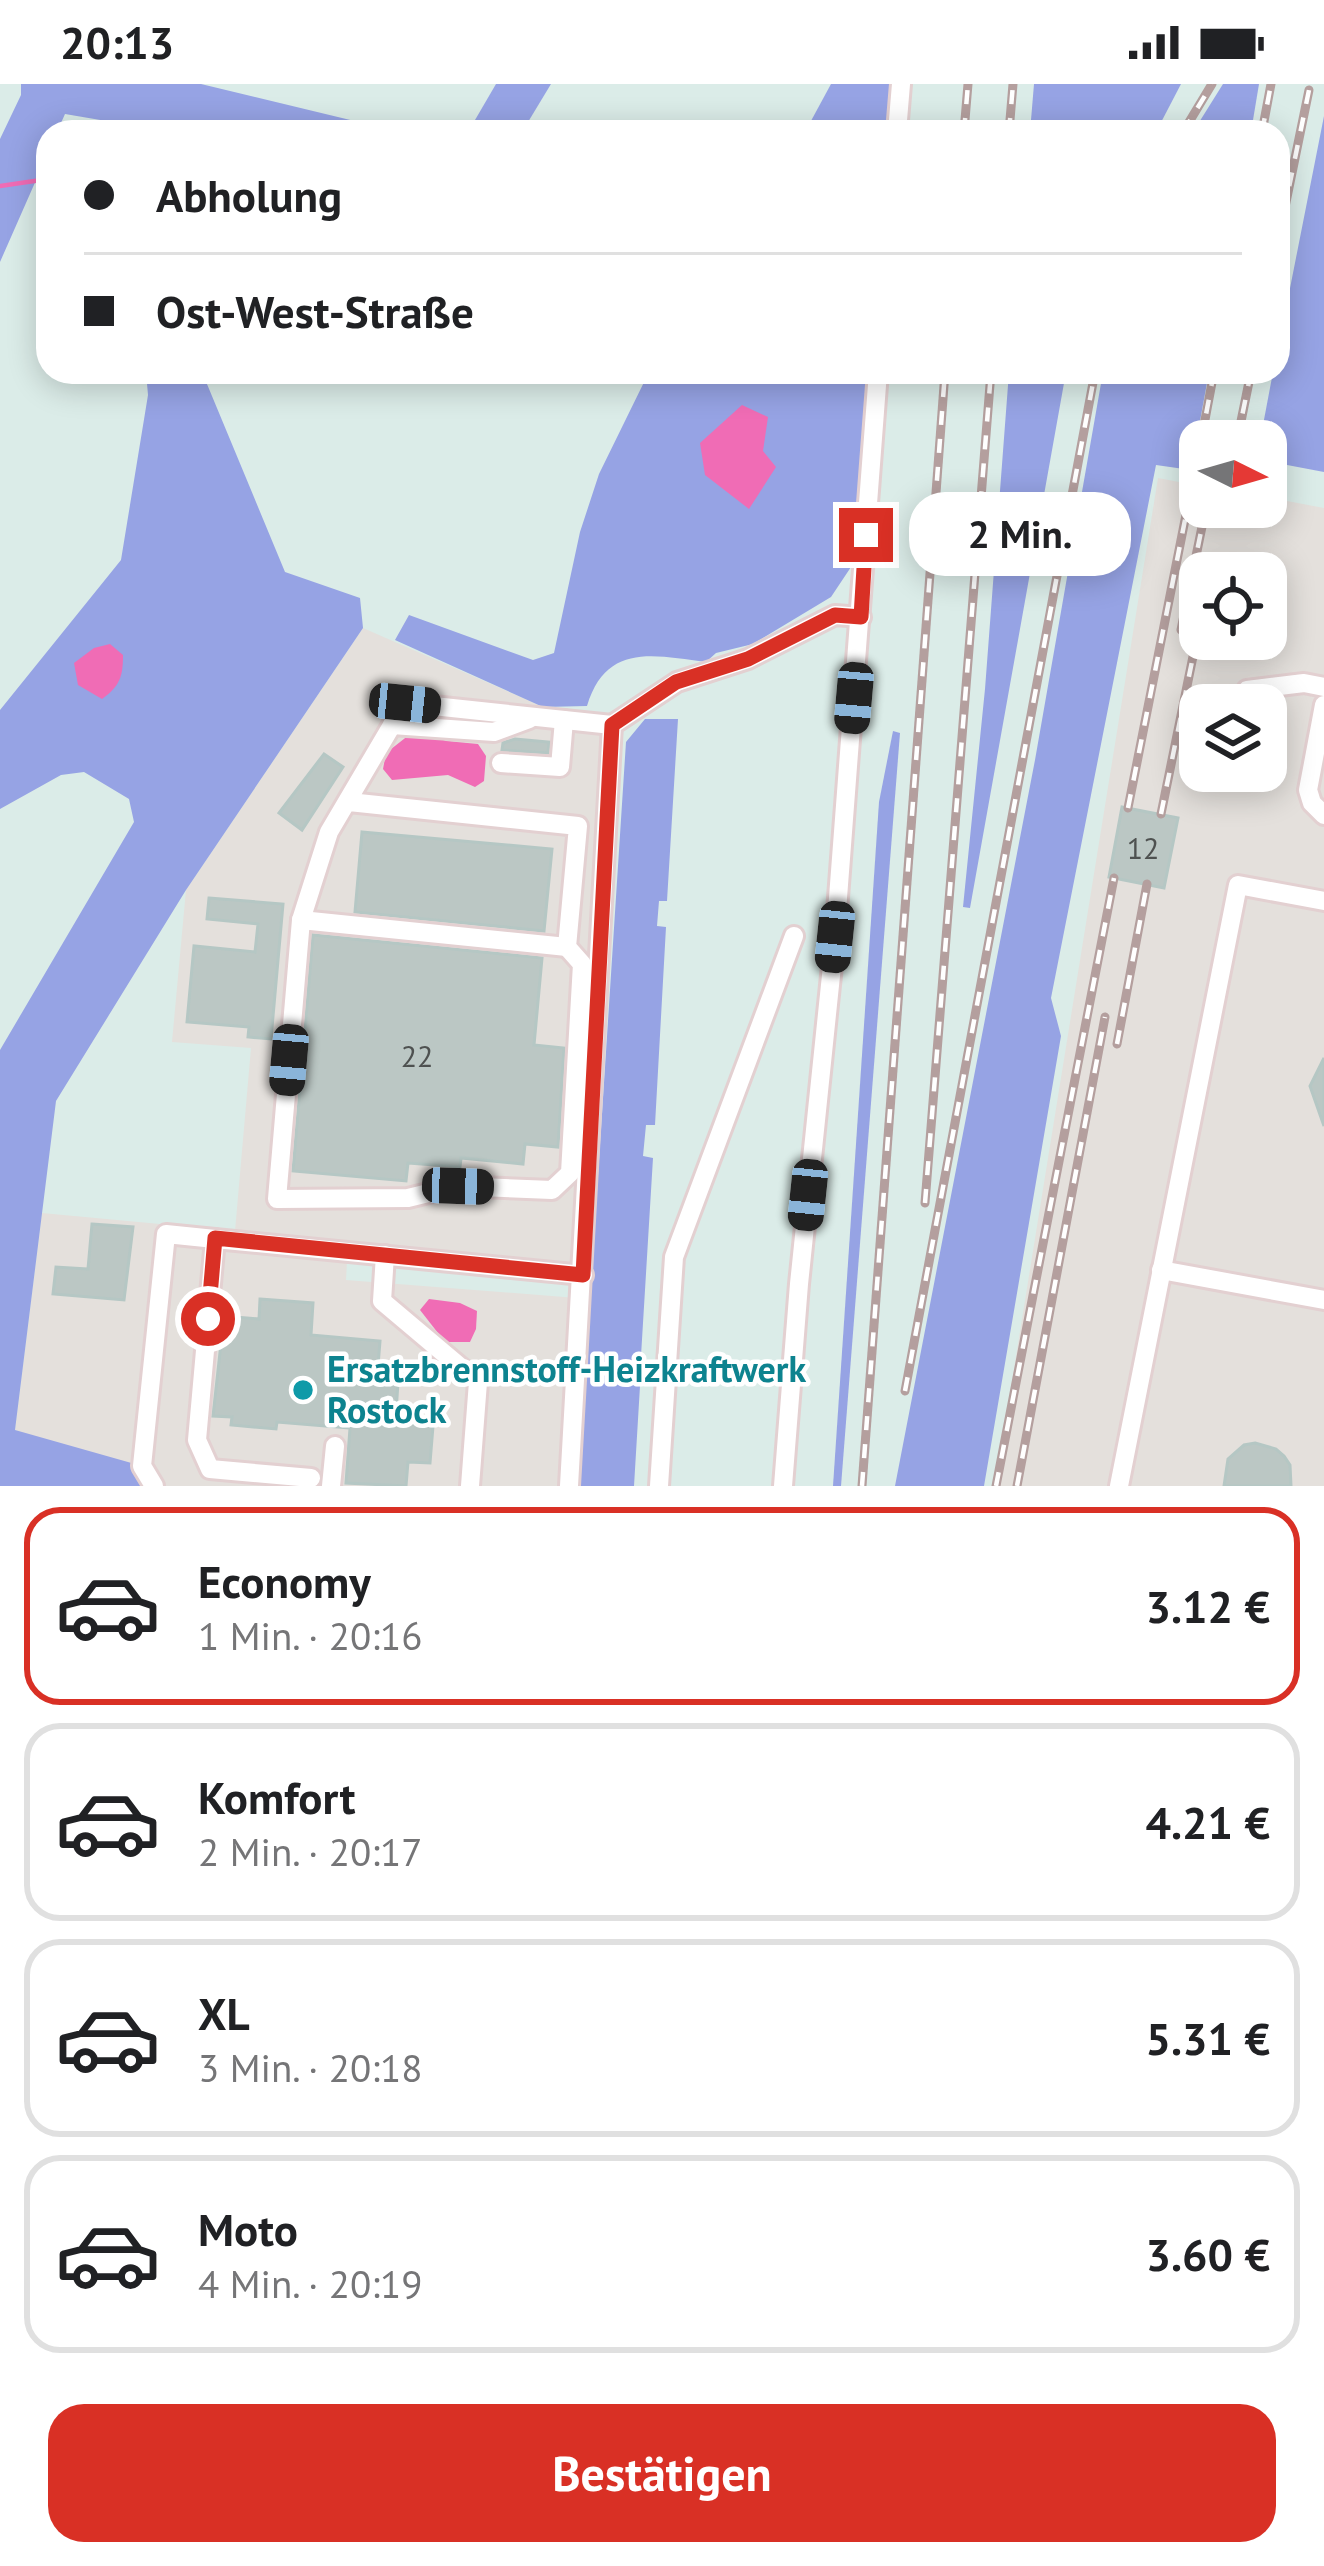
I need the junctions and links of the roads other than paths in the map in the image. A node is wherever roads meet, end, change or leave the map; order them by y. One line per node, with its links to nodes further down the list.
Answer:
1 (901, 84): 2 (street)
2 (898, 120)
3 (877, 384): 4 (street)
4 (861, 617): 9 (street); 29 (street)
5 (1287, 685): 6 (street)
6 (1324, 687)
7 (1324, 705): 12 (street)
8 (564, 720): 9 (street); 10 (street); 11 (street)
9 (612, 725): 20 (street)
10 (501, 763)
11 (349, 802): 14 (street); 16 (street)
12 (1324, 815)
13 (1324, 901): 19 (street)
14 (301, 920): 16 (street); 16 (street)
15 (794, 936): 28 (street)
16 (567, 947)
17 (215, 1238): 18 (street); 23 (street); 24 (street)
18 (385, 1255): 20 (street); 26 (street)
19 (1161, 1270): 21 (street); 30 (street)
20 (583, 1275): 27 (street)
21 (1324, 1300)
22 (334, 1447): 25 (street)
23 (311, 1478)
24 (154, 1486)
25 (331, 1486)
26 (470, 1486)
27 (568, 1486)
28 (659, 1486)
29 (783, 1486)
30 (1119, 1486)

